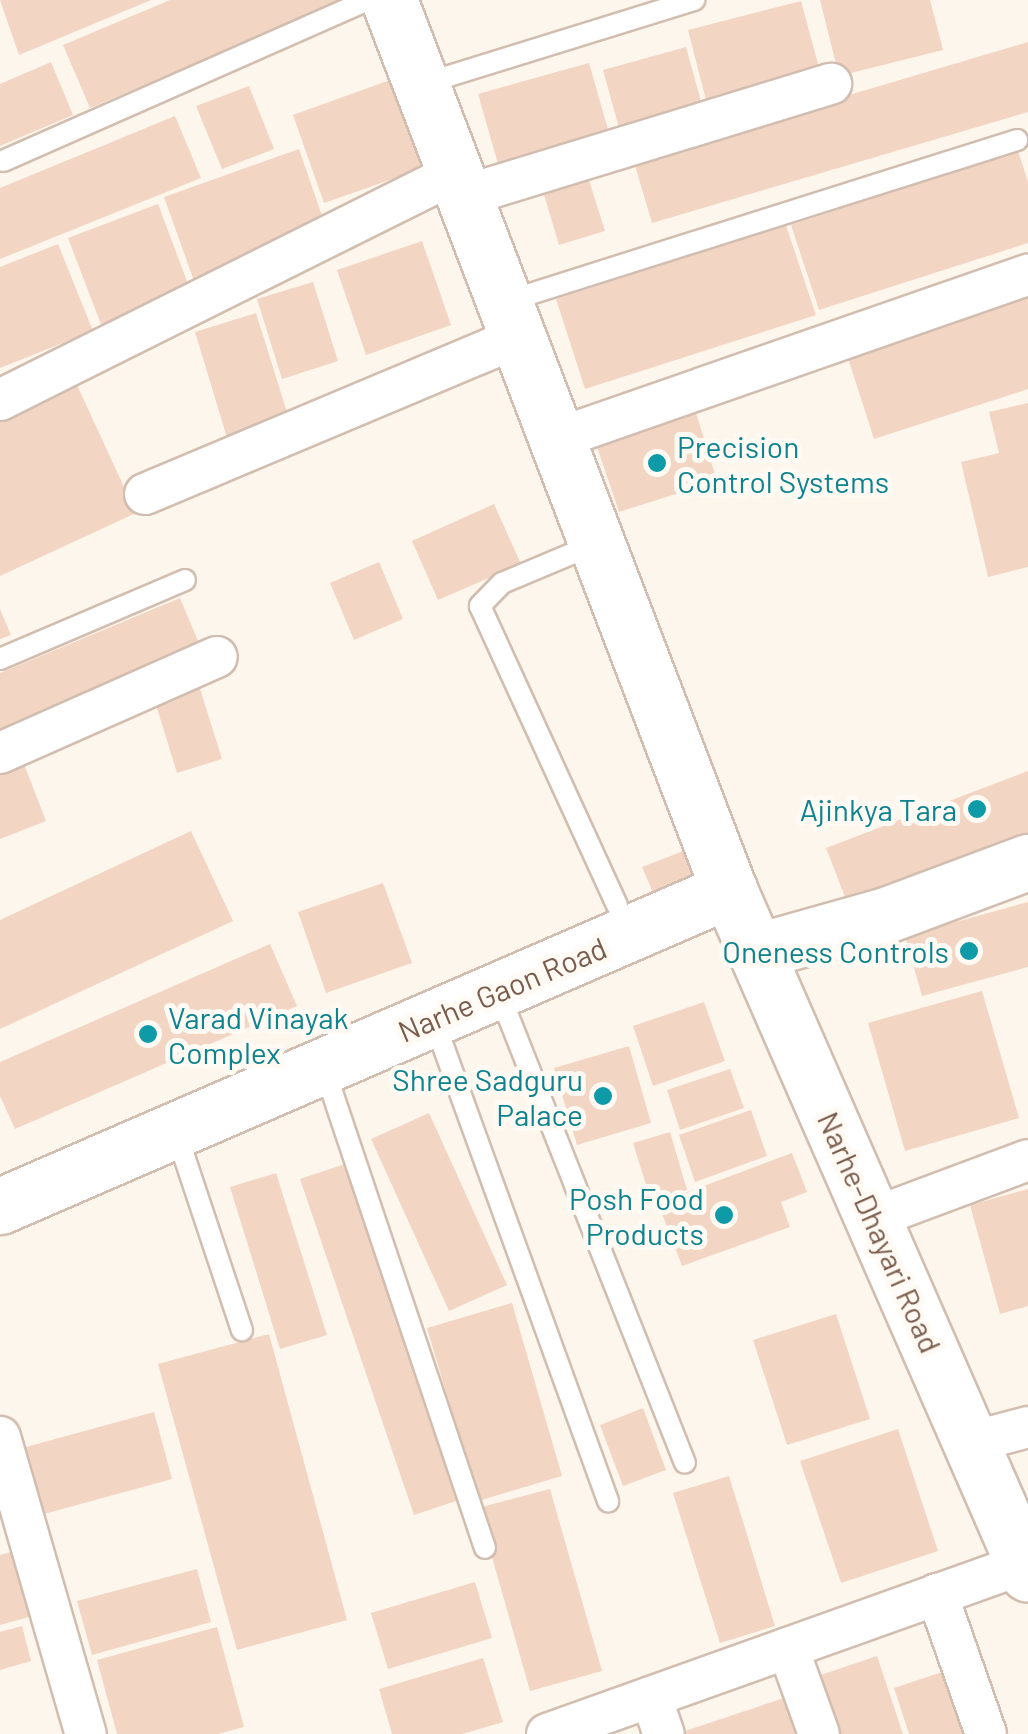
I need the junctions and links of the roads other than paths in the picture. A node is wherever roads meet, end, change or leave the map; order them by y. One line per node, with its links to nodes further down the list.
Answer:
1 (368, 0): 7 (lane)
2 (389, 0): 4 (street, Narhe-Dhayari Road)
3 (694, 0): 4 (lane)
4 (421, 84): 8 (street, Narhe-Dhayari Road)
5 (831, 84): 8 (street)
6 (1016, 140): 10 (lane)
7 (2, 161)
8 (460, 185): 10 (street, Narhe-Dhayari Road); 11 (street)
9 (1028, 275): 12 (street)
10 (512, 320): 12 (street, Narhe-Dhayari Road); 13 (street)
11 (0, 400)
12 (556, 440): 14 (street, Narhe-Dhayari Road)
13 (145, 494)
14 (596, 543): 20 (street, Narhe-Dhayari Road); 21 (lane)
15 (185, 580): 17 (lane)
16 (217, 657): 18 (street)
17 (0, 659)
18 (0, 753)
19 (1028, 862): 22 (street)
20 (729, 890): 22 (street, Narhe-Dhayari Road); 23 (street, Narhe Gaon Road)
21 (617, 905)
22 (758, 951): 29 (street, Narhe-Dhayari Road)
23 (498, 991): 24 (street, Narhe Gaon Road); 34 (lane)
24 (434, 1019): 25 (street, Narhe Gaon Road); 35 (lane)
25 (323, 1066): 26 (street, Narhe Gaon Road); 36 (lane)
26 (176, 1130): 28 (street, Narhe Gaon Road); 30 (lane)
27 (1028, 1160): 29 (street)
28 (0, 1206)
29 (873, 1218): 33 (street, Narhe-Dhayari Road)
30 (242, 1330)
31 (1028, 1427): 33 (street)
32 (0, 1437): 41 (street)
33 (972, 1442): 37 (street, Narhe-Dhayari Road)
34 (685, 1463)
35 (608, 1500)
36 (484, 1548)
37 (1026, 1569): 38 (street)
38 (937, 1594): 39 (street); 44 (street)
39 (788, 1648): 40 (street); 43 (street)
40 (658, 1715): 42 (street)
41 (86, 1734)
42 (546, 1734)
43 (819, 1734)
44 (986, 1734)

